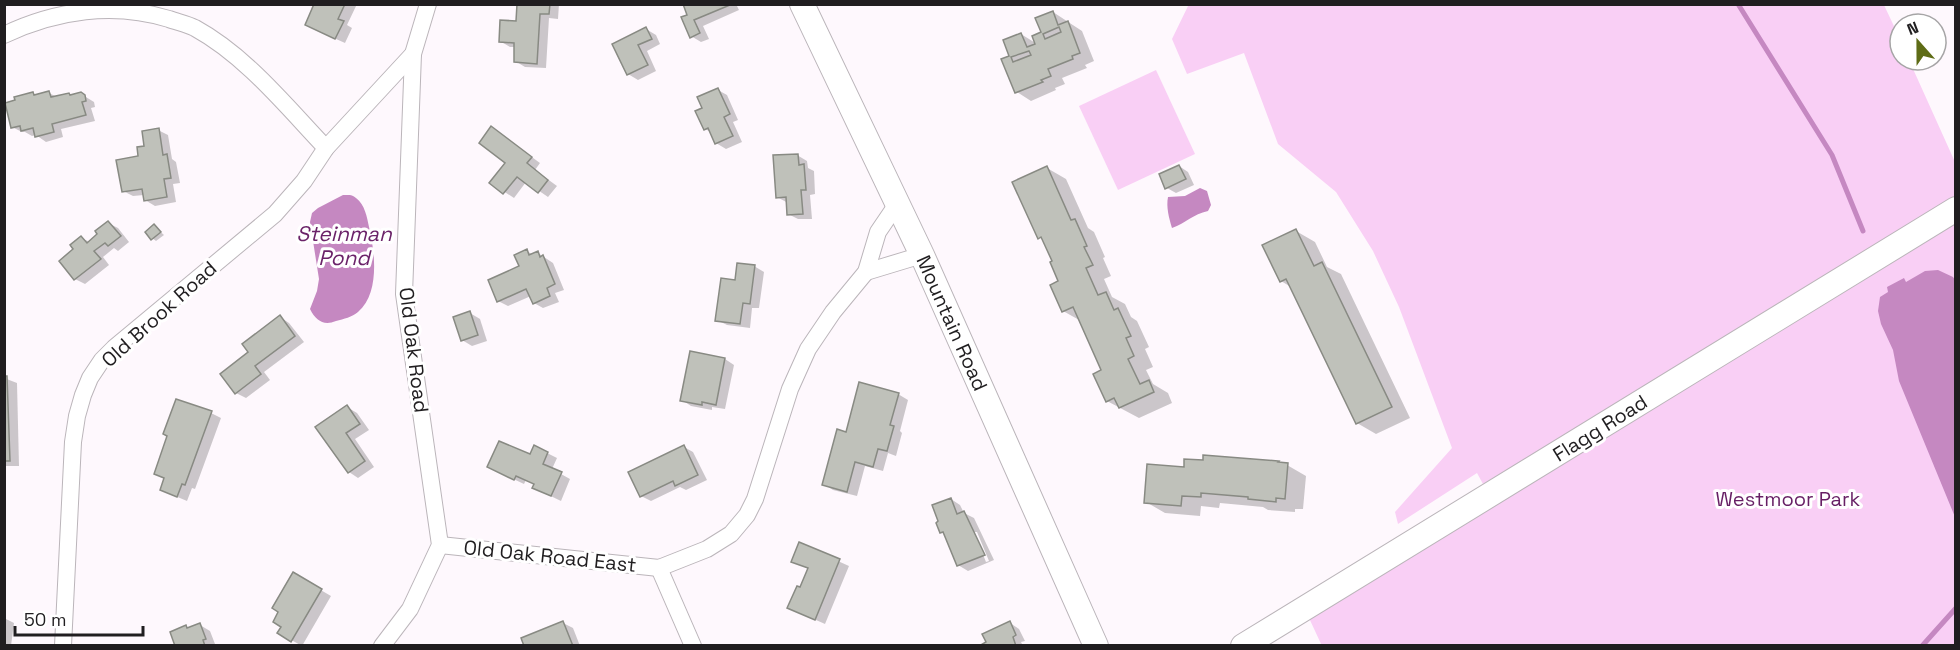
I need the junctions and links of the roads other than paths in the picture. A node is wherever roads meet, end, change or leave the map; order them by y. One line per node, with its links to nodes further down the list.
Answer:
1 (428, 4): 4 (street, Old Oak Road)
2 (802, 4): 6 (street, Mountain Road)
3 (4, 34): 5 (street)
4 (413, 54): 5 (street, Old Brook Road); 10 (street, Old Oak Road)
5 (326, 148): 12 (street, Old Brook Road)
6 (897, 204): 8 (street, Mountain Road); 9 (street)
7 (1956, 210): 16 (street, Flagg Road)
8 (922, 255): 9 (street); 15 (street, Mountain Road)
9 (866, 272): 11 (street)
10 (440, 545): 11 (street, Old Oak Road East); 13 (street)
11 (659, 568): 14 (street)
12 (63, 645)
13 (382, 645)
14 (693, 645)
15 (1095, 645)
16 (1243, 645)

